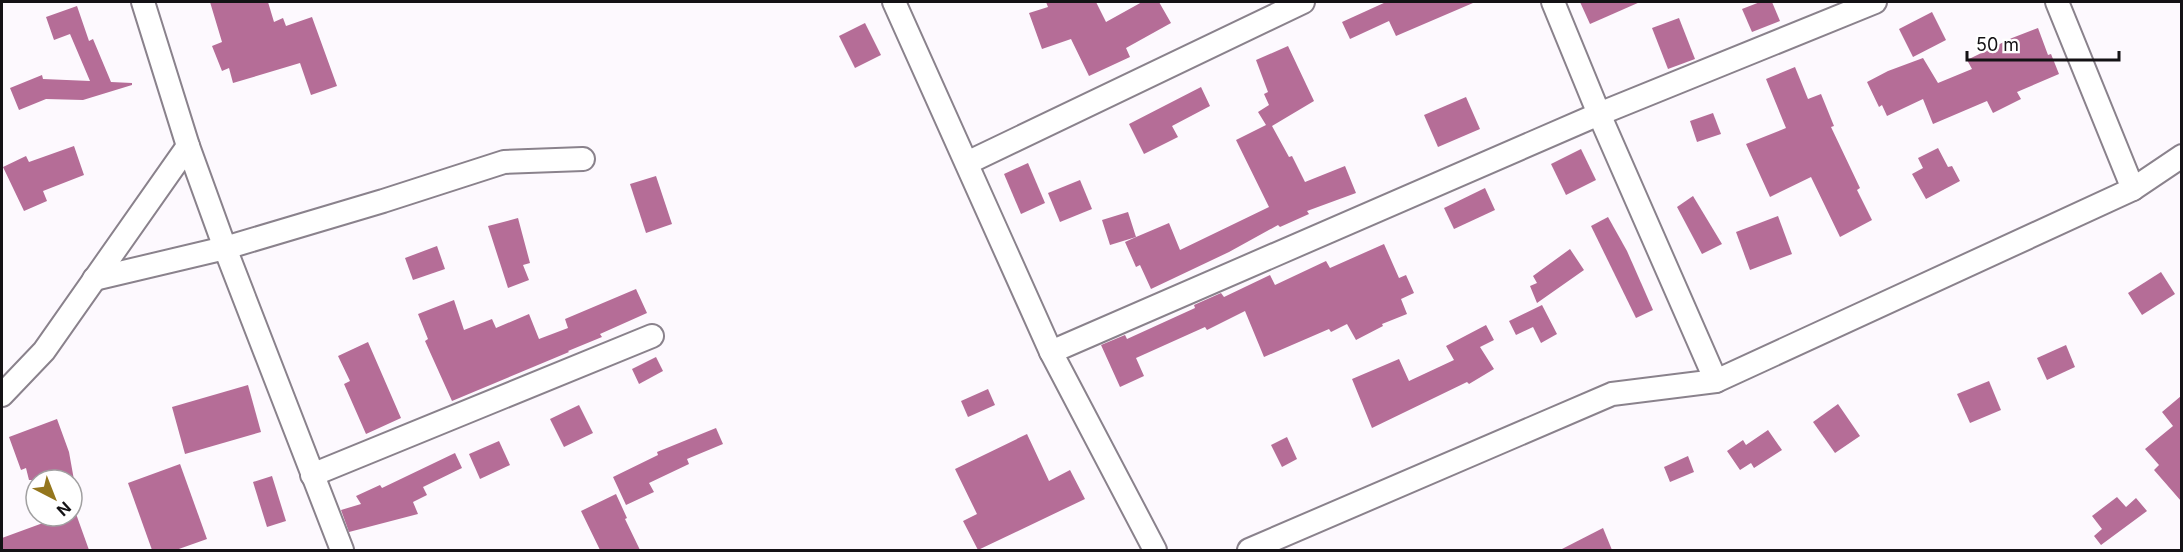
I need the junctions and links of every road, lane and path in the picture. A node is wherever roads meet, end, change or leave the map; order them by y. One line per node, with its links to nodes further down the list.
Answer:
1 (143, 2): 8 (street)
2 (894, 2): 11 (street)
3 (1303, 2): 11 (street)
4 (1553, 2): 7 (street)
5 (1875, 2): 7 (street)
6 (2058, 2): 12 (street)
7 (1599, 114): 16 (street); 17 (street)
8 (188, 146): 13 (street); 14 (street)
9 (2181, 156): 12 (street)
10 (583, 159): 13 (street)
11 (967, 163): 16 (street)
12 (2133, 189): 17 (street)
13 (225, 248): 14 (street); 19 (street)
14 (94, 279): 18 (street)
15 (652, 336): 19 (street)
16 (1051, 352): 21 (street)
17 (1716, 381): 22 (street)
18 (2, 395)
19 (312, 475): 20 (street)
20 (342, 550)
21 (1155, 550)
22 (1249, 550)

